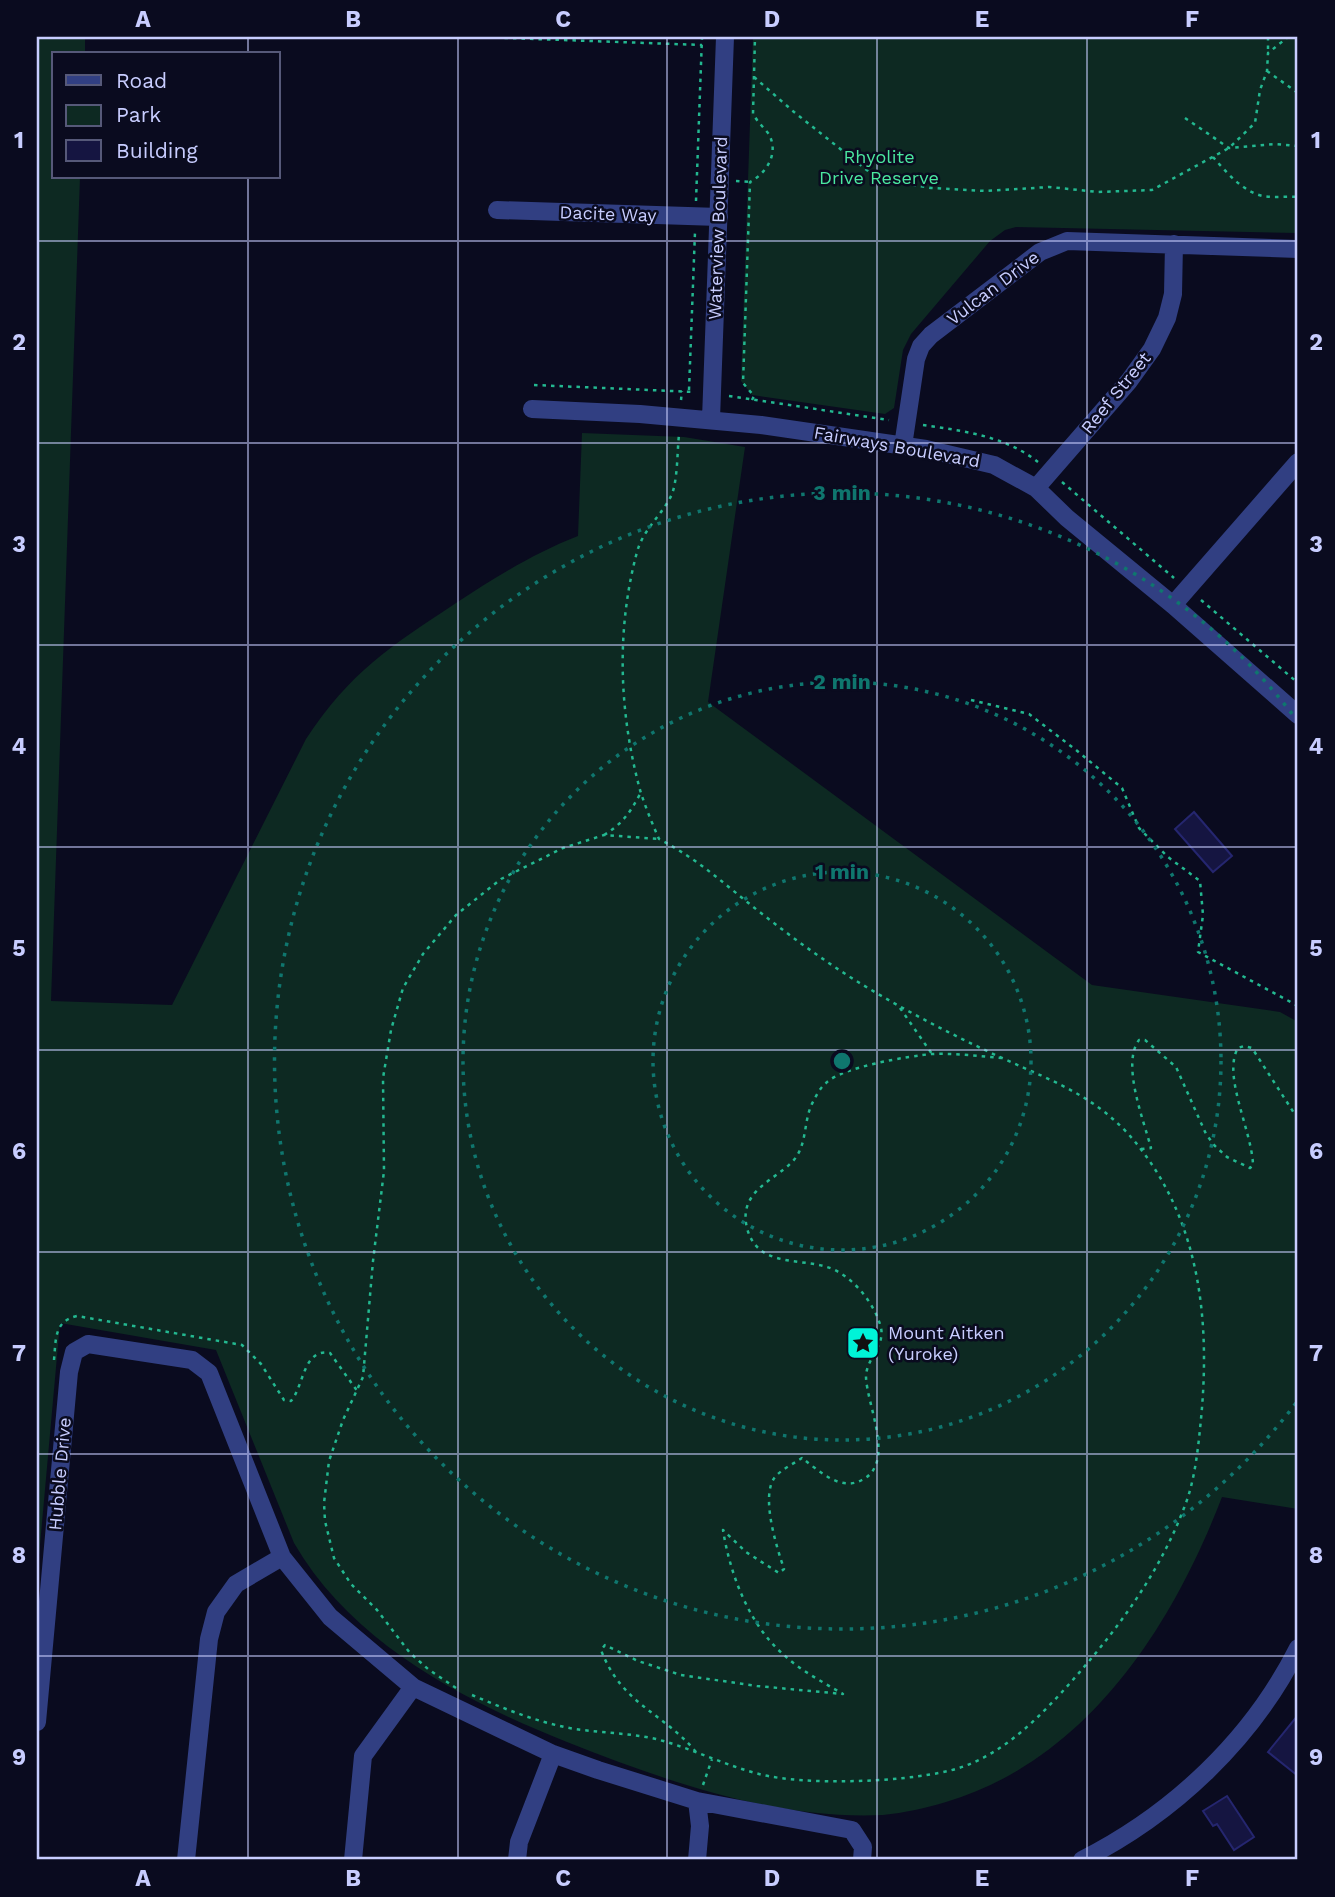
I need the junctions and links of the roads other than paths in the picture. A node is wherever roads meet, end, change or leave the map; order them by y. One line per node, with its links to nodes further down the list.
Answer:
1 (725, 37): 3 (street, Waterview Boulevard)
2 (497, 210): 3 (street, Dacite Way)
3 (719, 217): 7 (street, Waterview Boulevard)
4 (1174, 244): 5 (street, Vulcan Drive); 8 (street, Vulcan Drive); 10 (street, Reef Street)
5 (1298, 249)
6 (532, 409): 7 (street, Fairways Boulevard)
7 (711, 419): 8 (street, Fairways Boulevard)
8 (903, 446): 10 (street, Fairways Boulevard)
9 (1298, 462): 11 (street)
10 (1036, 488): 11 (street, Fairways Boulevard)
11 (1173, 605): 12 (street, Fairways Boulevard)
12 (1298, 715)
13 (282, 1557): 15 (street); 16 (street, Hubble Drive); 20 (street)
14 (1298, 1648): 24 (street)
15 (413, 1687): 17 (street); 21 (street)
16 (37, 1722)
17 (553, 1754): 18 (street); 22 (street)
18 (697, 1801): 19 (street); 23 (street)
19 (863, 1854)
20 (186, 1860)
21 (353, 1860)
22 (517, 1860)
23 (697, 1860)
24 (1082, 1860)

